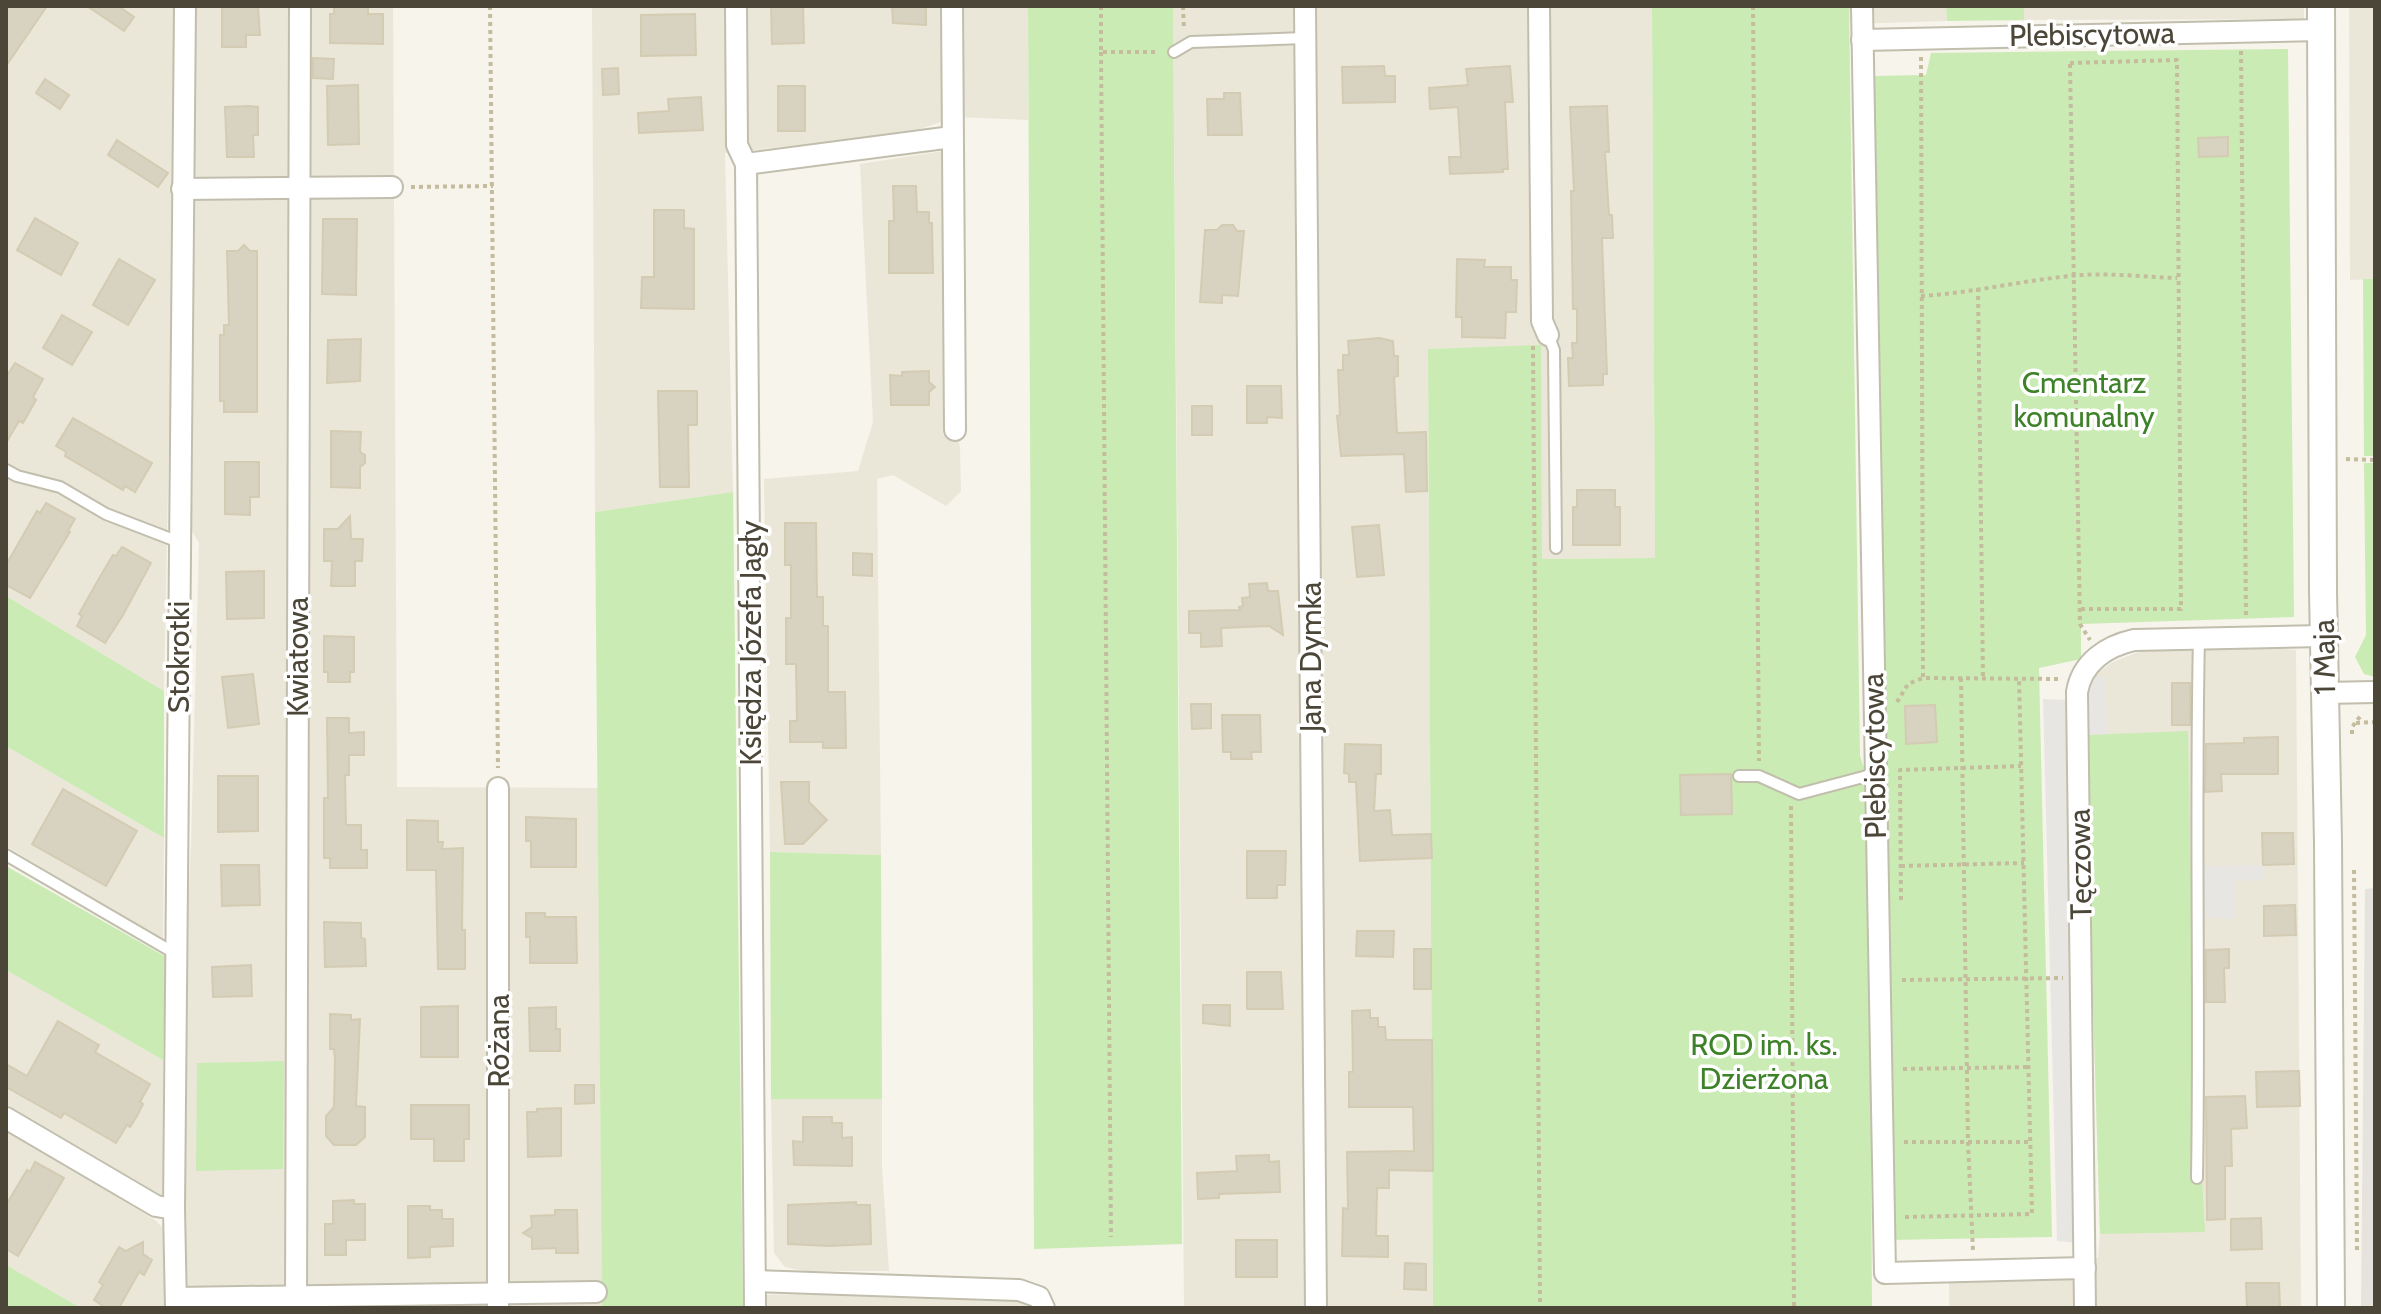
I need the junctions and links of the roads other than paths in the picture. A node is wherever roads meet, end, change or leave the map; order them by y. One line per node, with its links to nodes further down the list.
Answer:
1 (185, 6): 16 (street, Stokrotki)
2 (300, 6): 15 (street, Kwiatowa)
3 (736, 6): 13 (street, Księdza Józefa Jagły)
4 (952, 6): 12 (street)
5 (1305, 6): 9 (street, Jana Dymka)
6 (1539, 6): 17 (street)
7 (1862, 6): 10 (street, Plebiscytowa)
8 (2321, 18): 10 (street, Plebiscytowa); 22 (street, 1 Maja)
9 (1305, 38): 11 (lane); 42 (street, Jana Dymka)
10 (1862, 40): 26 (street, Plebiscytowa)
11 (1174, 52)
12 (952, 137): 13 (street); 18 (street)
13 (746, 164): 35 (street, Księdza Józefa Jagły)
14 (392, 187): 15 (street)
15 (298, 188): 16 (street); 38 (street, Kwiatowa)
16 (182, 189): 20 (street, Stokrotki)
17 (1540, 340): 21 (lane)
18 (955, 430)
19 (6, 470): 20 (lane)
20 (179, 542): 30 (street, Stokrotki)
21 (1556, 548)
22 (2323, 636): 23 (street); 24 (street, 1 Maja)
23 (2199, 637): 32 (lane); 34 (street, Tęczowa)
24 (2324, 693): 25 (street); 44 (street, 1 Maja)
25 (2371, 699)
26 (1874, 769): 27 (lane); 34 (street, Plebiscytowa)
27 (1739, 776)
28 (498, 788): 37 (street, Różana)
29 (6, 855): 30 (lane)
30 (176, 954): 33 (street, Stokrotki)
31 (6, 1118): 33 (street)
32 (2197, 1178)
33 (174, 1209): 39 (street, Stokrotki)
34 (2085, 1268): 43 (street, Tęczowa)
35 (755, 1281): 40 (street, Księdza Józefa Jagły); 41 (street)
36 (596, 1292): 37 (street)
37 (498, 1301): 38 (street)
38 (296, 1302): 39 (street)
39 (176, 1303)
40 (755, 1308)
41 (1044, 1308)
42 (1316, 1308)
43 (2085, 1308)
44 (2331, 1308)

